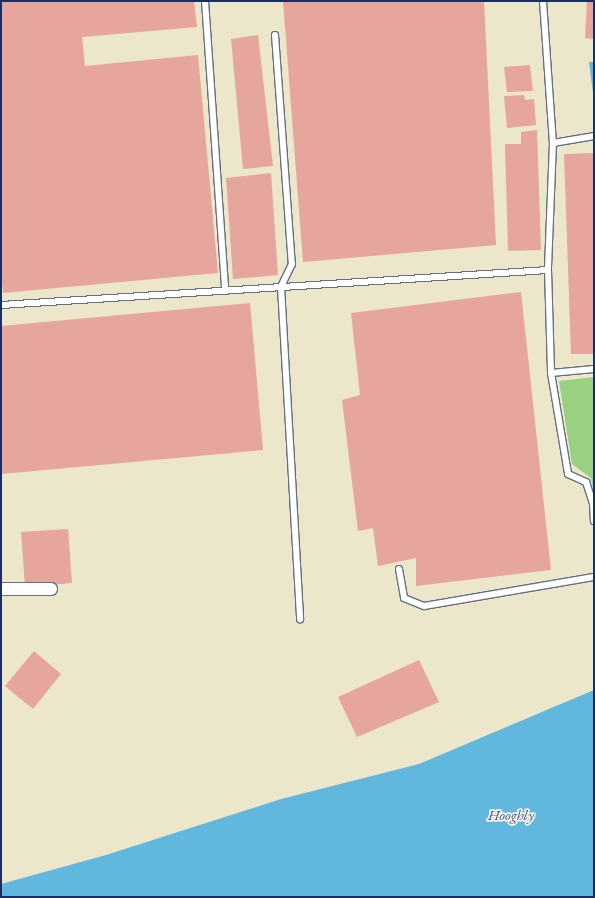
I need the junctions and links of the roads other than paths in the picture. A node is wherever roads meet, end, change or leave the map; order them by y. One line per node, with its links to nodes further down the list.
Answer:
1 (205, 1): 8 (lane)
2 (543, 1): 5 (lane)
3 (275, 35): 7 (lane)
4 (594, 136): 5 (lane)
5 (553, 143): 6 (lane)
6 (548, 270): 7 (lane); 11 (lane)
7 (281, 287): 8 (lane); 17 (lane)
8 (225, 290): 9 (lane)
9 (1, 305)
10 (594, 370): 11 (lane)
11 (551, 373): 12 (lane)
12 (594, 522)
13 (399, 569): 14 (lane)
14 (594, 577)
15 (1, 589): 16 (street)
16 (51, 589)
17 (300, 619)

